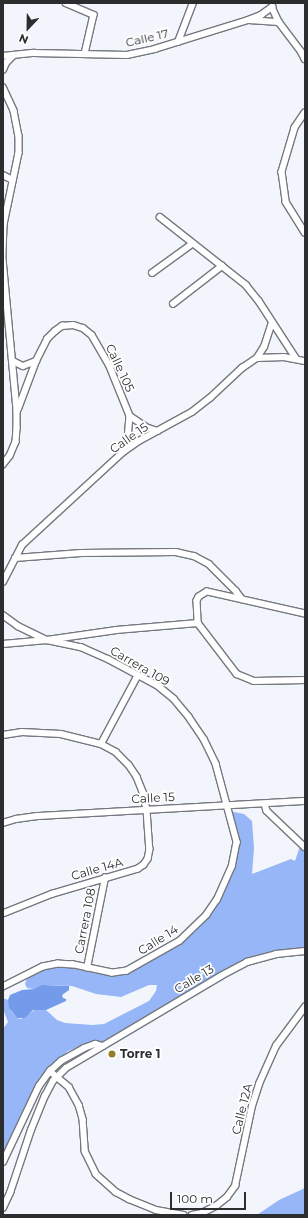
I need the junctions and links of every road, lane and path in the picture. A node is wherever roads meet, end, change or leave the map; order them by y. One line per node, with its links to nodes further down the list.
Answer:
1 (66, 3): 7 (street)
2 (193, 3): 6 (street)
3 (273, 5): 4 (street, Calle 17); 5 (street)
4 (248, 20): 5 (street); 6 (street, Calle 17)
5 (279, 22): 10 (street)
6 (178, 42): 7 (street, Calle 17)
7 (85, 53): 9 (street, Calle 17)
8 (3, 56): 9 (street, Calle 17)
9 (13, 56): 11 (street)
10 (305, 59)
11 (3, 70)
12 (3, 87): 15 (street)
13 (305, 112): 17 (street)
14 (3, 175): 15 (street)
15 (13, 180): 25 (street)
16 (160, 217): 18 (street)
17 (305, 232)
18 (192, 244): 19 (street); 20 (street)
19 (222, 266): 21 (street); 22 (street)
20 (152, 273)
21 (173, 304)
22 (272, 323): 23 (street); 24 (street)
23 (257, 358): 24 (street); 30 (street, Calle 15)
24 (296, 358): 27 (street)
25 (13, 361): 26 (street); 28 (street)
26 (36, 361): 28 (street, Calle 105); 29 (street, Calle 105)
27 (305, 361)
28 (17, 411): 32 (street)
29 (130, 416): 30 (street); 31 (street, Calle 105)
30 (158, 431): 31 (street, Calle 15)
31 (123, 452): 33 (street, Calle 15)
32 (3, 465)
33 (15, 558): 34 (street, Calle 15); 35 (street)
34 (3, 582)
35 (242, 599): 36 (street); 38 (street)
36 (305, 614)
37 (3, 615): 39 (street)
38 (198, 623): 39 (street); 42 (street)
39 (47, 640): 40 (street); 41 (street, Carrera 109)
40 (3, 644)
41 (138, 675): 45 (street); 48 (street, Carrera 109)
42 (305, 680): 43 (street)
43 (305, 686)
44 (3, 734): 45 (street, Calle 14A)
45 (101, 744): 49 (street, Calle 14A)
46 (305, 801): 47 (street, Calle 15)
47 (265, 804): 48 (street, Calle 15); 51 (street)
48 (228, 806): 49 (street, Calle 15); 55 (street, Calle 14)
49 (147, 810): 50 (street, Calle 15); 52 (street, Calle 14A)
50 (3, 823)
51 (305, 847)
52 (105, 878): 53 (street, Calle 14A); 55 (street, Carrera 108)
53 (3, 914)
54 (305, 951): 58 (street, Calle 13)
55 (87, 968): 56 (street, Calle 14)
56 (3, 987)
57 (305, 1007): 64 (street, Calle 12A)
58 (103, 1046): 59 (street, Calle 13); 60 (street, Calle 13)
59 (50, 1071): 60 (street); 61 (street, Calle 13)
60 (57, 1076): 62 (street, Calle 13); 63 (street)
61 (3, 1162)
62 (3, 1208)
63 (184, 1215)
64 (192, 1215)

